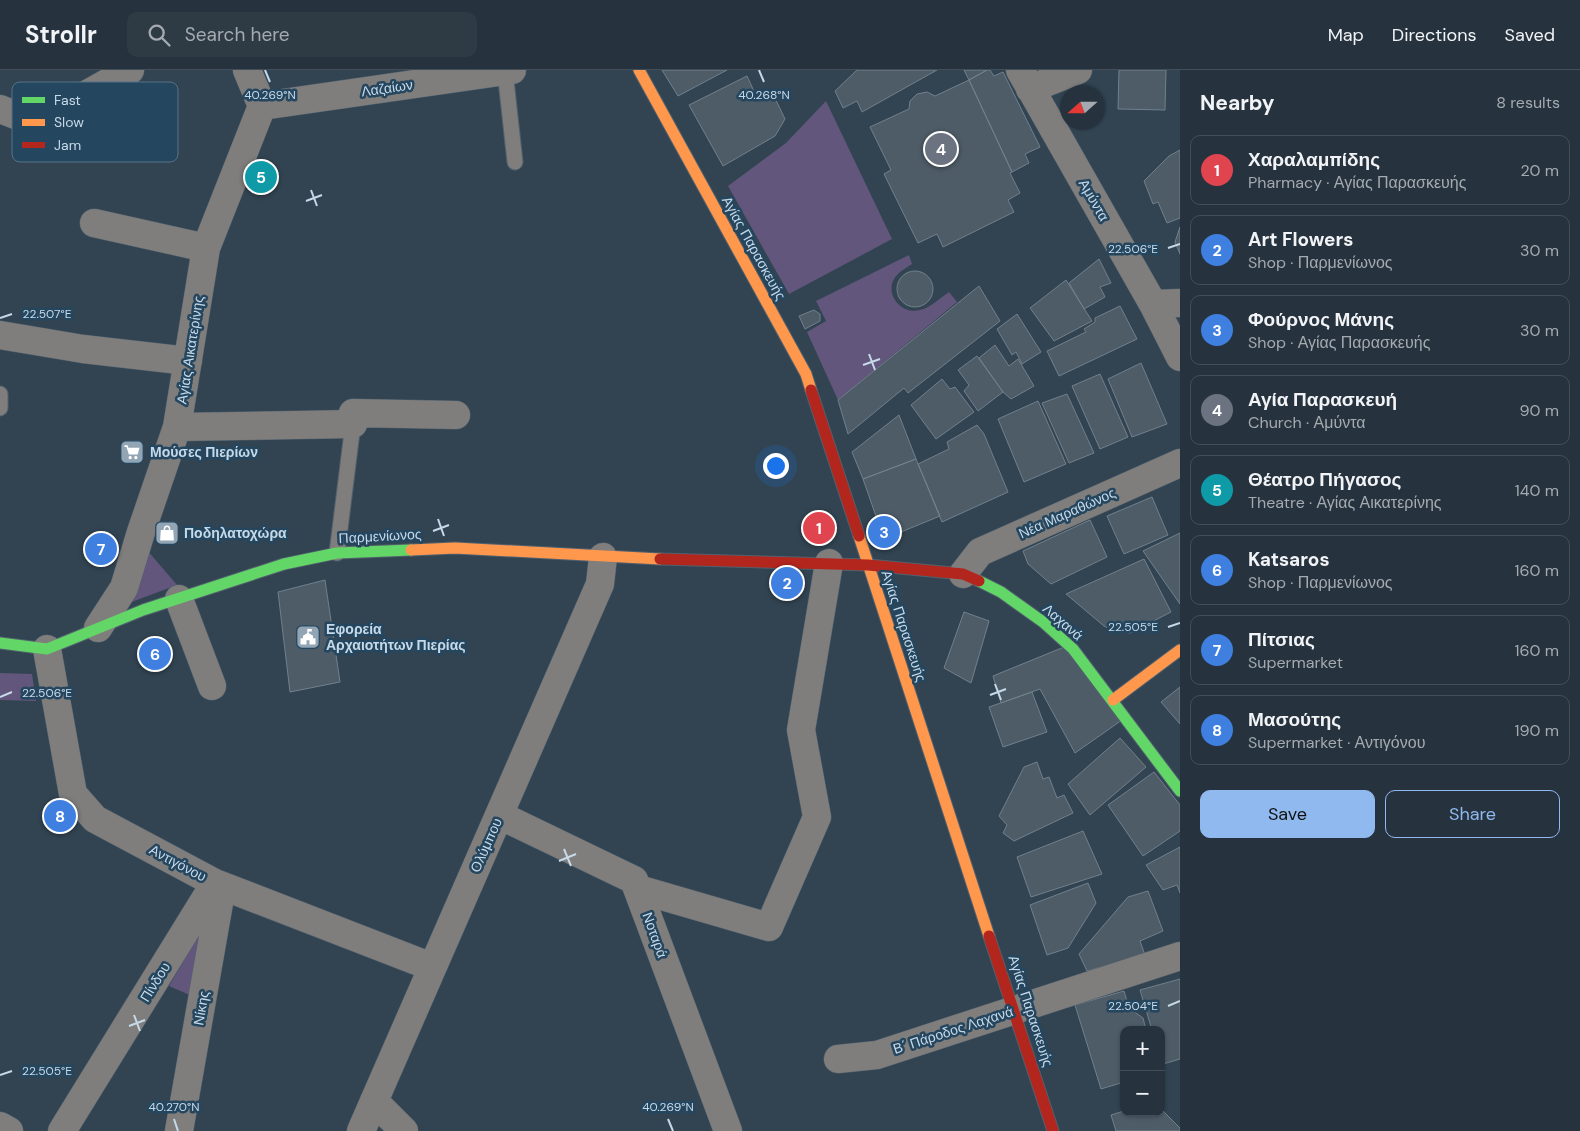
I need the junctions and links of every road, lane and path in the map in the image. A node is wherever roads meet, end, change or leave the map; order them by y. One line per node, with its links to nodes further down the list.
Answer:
1 (130, 70): 7 (street)
2 (247, 70): 8 (street)
3 (639, 70): 28 (street, Αγίας Παρασκευής)
4 (1078, 70): 6 (street)
5 (508, 71): 8 (street, Λαζαίων); 11 (lane)
6 (1025, 80): 15 (street, Αμύντα)
7 (109, 82)
8 (262, 106): 13 (street, Αγίας Αικατερίνης)
9 (0, 109): 10 (street)
10 (12, 114)
11 (515, 162)
12 (94, 223): 13 (street)
13 (206, 248): 18 (street, Αγίας Αικατερίνης)
14 (1180, 303): 15 (street)
15 (1153, 304): 17 (street, Αμύντα)
16 (0, 335): 18 (street)
17 (1180, 357)
18 (188, 361): 23 (street, Αγίας Αικατερίνης)
19 (0, 394): 20 (lane)
20 (0, 408)
21 (456, 415): 22 (street)
22 (353, 424): 23 (street); 25 (lane)
23 (177, 427): 31 (street, Αγίας Αικατερίνης)
24 (1180, 463): 29 (street, Νέα Μαραθώνος)
25 (337, 553): 26 (street, Παρμενίωνος); 30 (street, Παρμενίωνος)
26 (602, 557): 27 (street, Παρμενίωνος); 38 (street, Ολύμπου)
27 (828, 563): 28 (street, Παρμενίωνος); 40 (street)
28 (868, 565): 29 (street, Λαχανά); 43 (street, Αγίας Παρασκευής)
29 (963, 574): 36 (street, Λαχανά)
30 (179, 599): 31 (street, Παρμενίωνος); 35 (street)
31 (98, 628): 33 (street, Παρμενίωνος)
32 (0, 643): 33 (street, Παρμενίωνος)
33 (47, 649): 39 (street, Αντιγόνου)
34 (1180, 650): 36 (street)
35 (212, 686)
36 (1113, 700): 37 (street, Λαχανά)
37 (1180, 791)
38 (499, 815): 40 (street, Νοταρά); 42 (street, Ολύμπου)
39 (218, 884): 42 (street, Αντιγόνου); 48 (street, Πίνδου); 49 (street, Νίκης)
40 (638, 889): 52 (street, Νοταρά)
41 (1180, 956): 43 (street, Β΄ Πάροδος Λαχανά)
42 (432, 967): 45 (street, Ολύμπου)
43 (1015, 1010): 44 (street, Β΄ Πάροδος Λαχανά); 53 (street, Αγίας Παρασκευής)
44 (838, 1059)
45 (374, 1101): 50 (street, Ολύμπου); 51 (street)
46 (0, 1126): 47 (street)
47 (9, 1131)
48 (62, 1131)
49 (179, 1131)
50 (361, 1131)
51 (404, 1131)
52 (728, 1131)
53 (1053, 1131)

